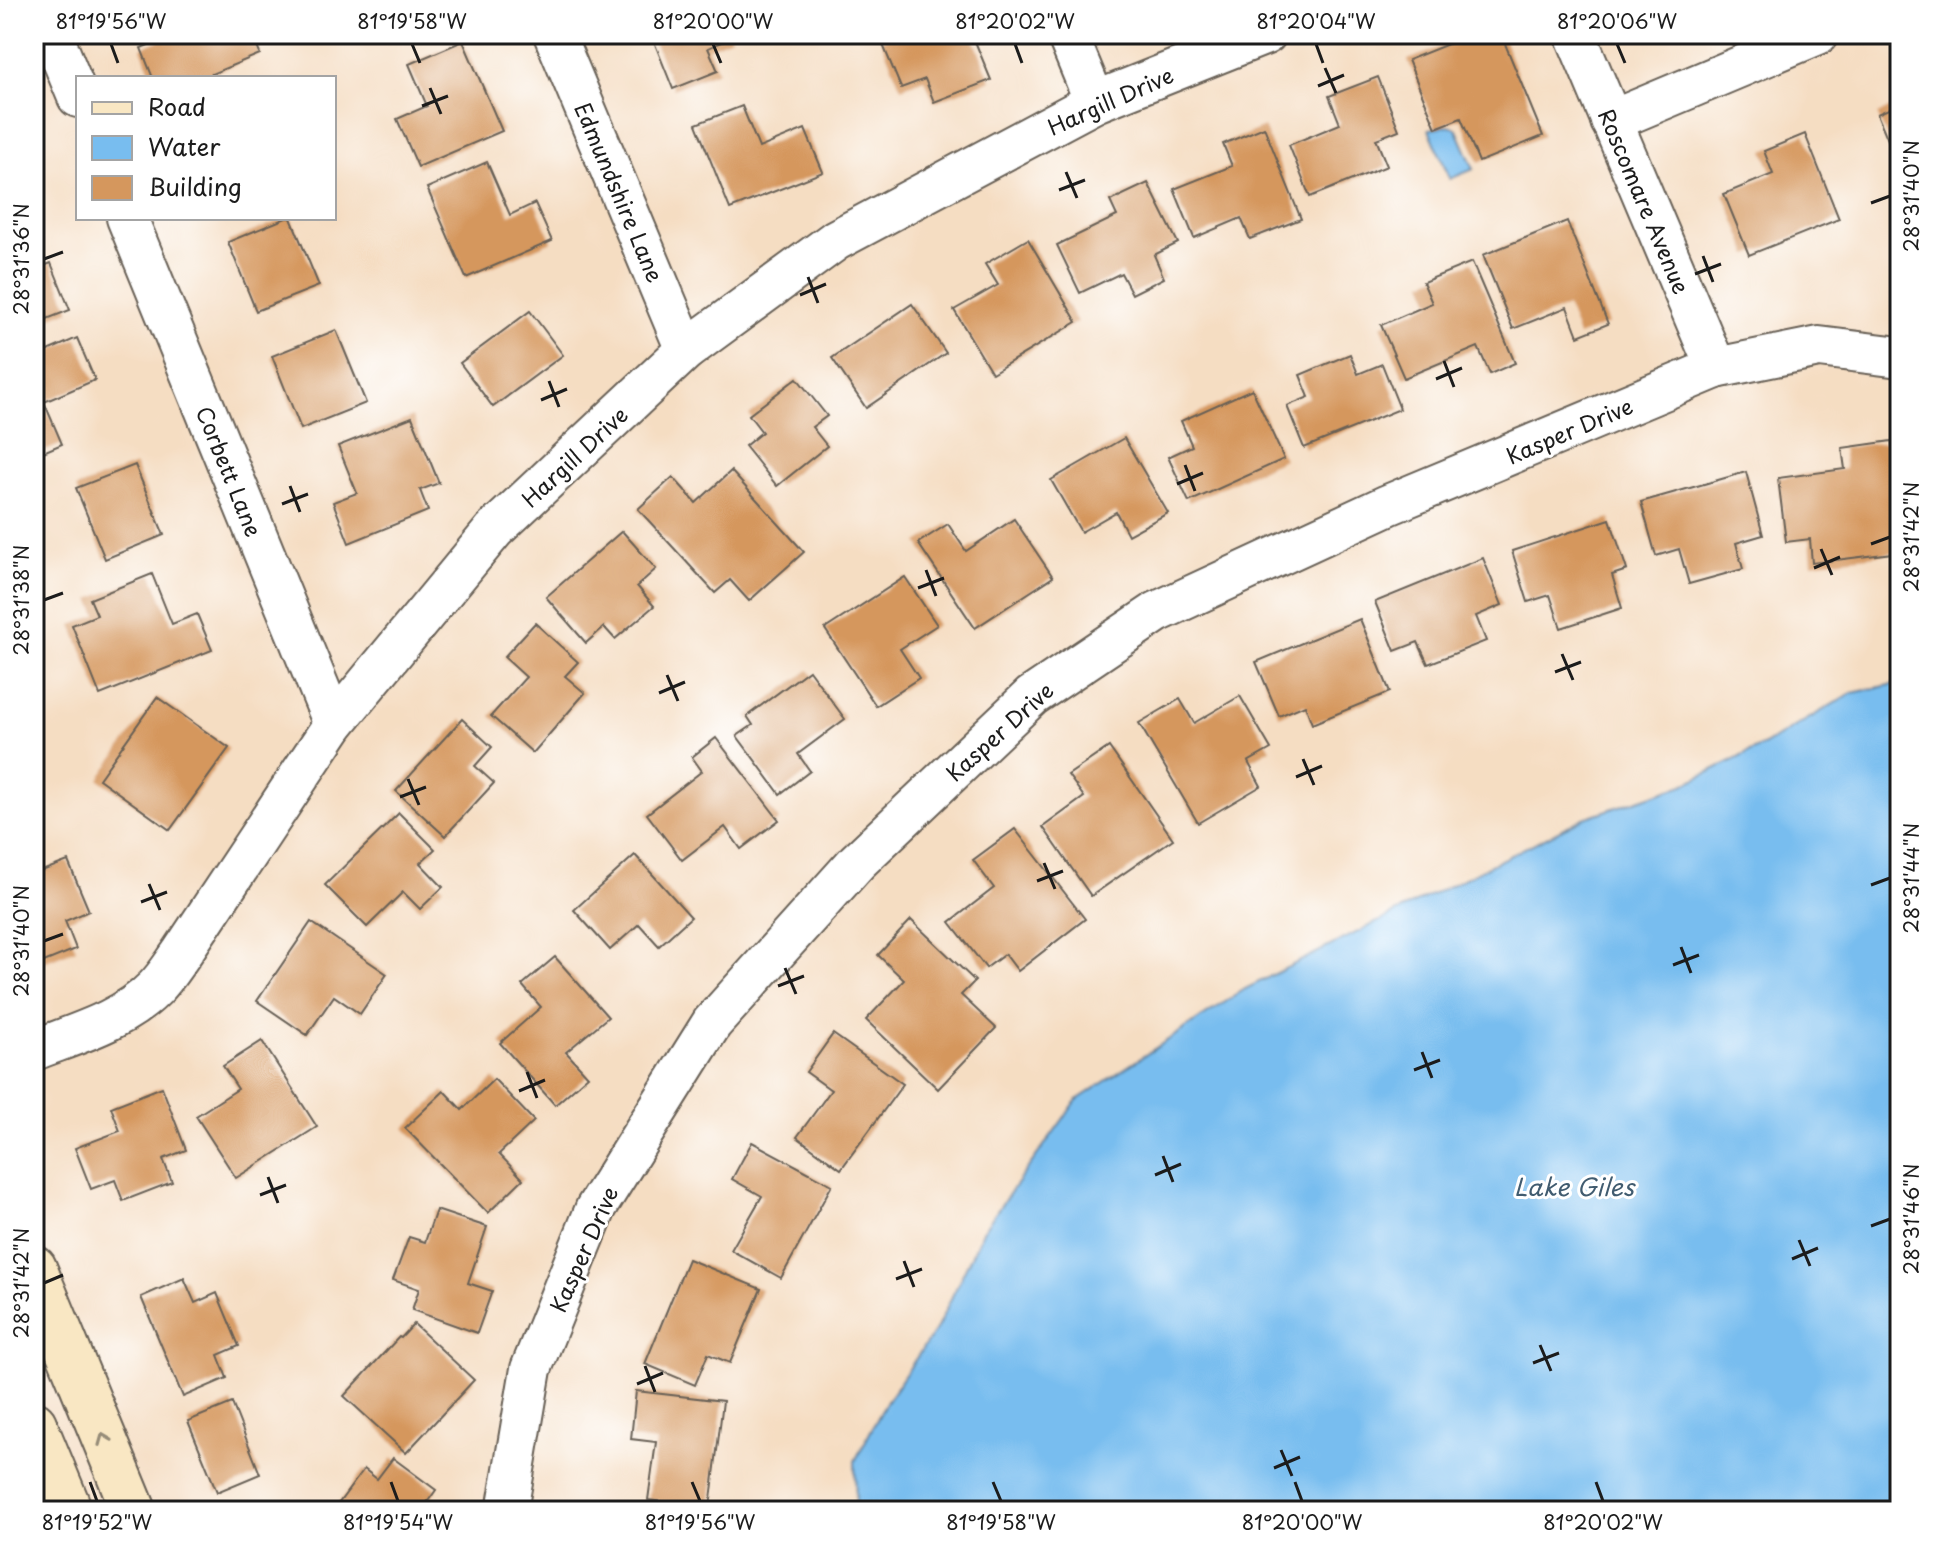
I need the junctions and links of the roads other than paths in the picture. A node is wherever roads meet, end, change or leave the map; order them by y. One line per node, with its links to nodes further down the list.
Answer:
1 (52, 34): 7 (street)
2 (554, 34): 11 (street, Edmundshire Lane)
3 (1067, 34): 8 (street)
4 (1266, 34): 8 (street, Hargill Drive)
5 (1575, 34): 9 (street, Roscomare Avenue)
6 (1818, 34): 9 (street)
7 (76, 92)
8 (1095, 102): 11 (street, Hargill Drive)
9 (1611, 121): 13 (street, Roscomare Avenue)
10 (128, 220): 14 (street, Corbett Lane)
11 (686, 350): 14 (street, Hargill Drive)
12 (1900, 357): 13 (street, Kasper Drive)
13 (1716, 368): 20 (street, Kasper Drive)
14 (334, 724): 15 (street, Hargill Drive)
15 (34, 1050)
16 (34, 1268): 19 (main road, one-way to 16)
17 (34, 1424): 18 (main road)
18 (70, 1511)
19 (134, 1511)
20 (507, 1511)

